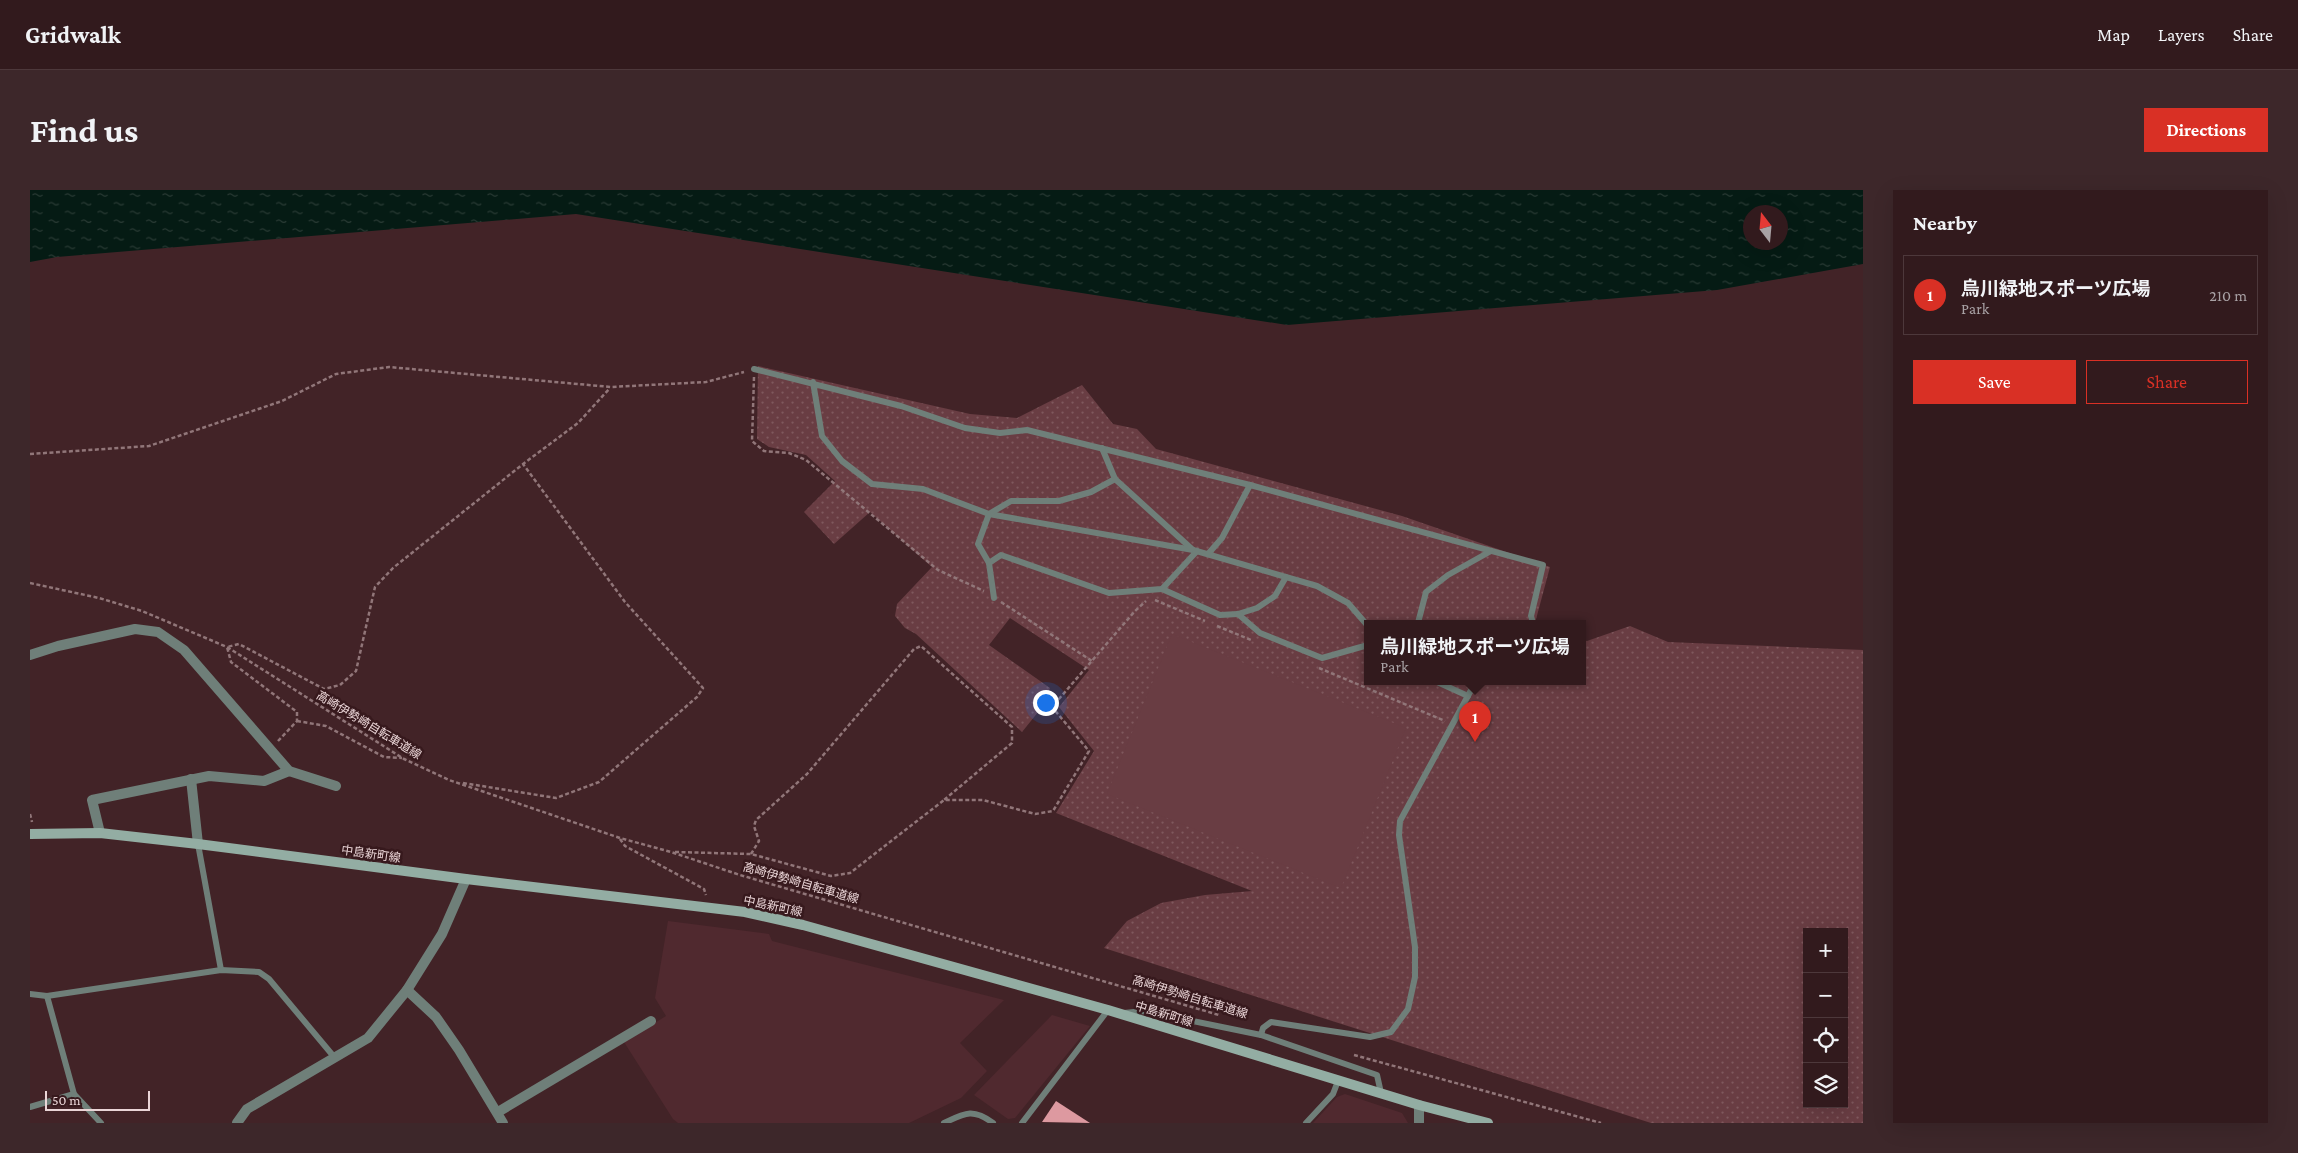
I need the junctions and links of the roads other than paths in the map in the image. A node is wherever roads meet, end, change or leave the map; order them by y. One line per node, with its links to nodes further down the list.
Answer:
1 (754, 369): 2 (lane)
2 (813, 382): 3 (lane); 6 (lane)
3 (1102, 448): 4 (lane); 5 (lane)
4 (1115, 479): 6 (lane); 7 (lane)
5 (1250, 485): 8 (lane); 9 (lane)
6 (989, 514): 7 (lane); 10 (lane)
7 (1195, 550): 9 (lane); 12 (lane)
8 (1491, 551): 15 (lane); 16 (lane)
9 (1208, 554): 11 (lane)
10 (989, 563): 12 (lane); 13 (lane)
11 (1286, 577): 14 (lane); 17 (lane)
12 (1162, 588): 14 (lane)
13 (994, 598)
14 (1238, 614): 18 (lane)
15 (1419, 620)
16 (1532, 620)
17 (1364, 621)
18 (1364, 646)
19 (30, 655): 23 (street)
20 (1444, 685): 22 (lane)
21 (1474, 685): 22 (lane)
22 (1468, 696): 37 (lane)
23 (289, 771): 24 (street); 25 (street)
24 (191, 779): 26 (street); 28 (street)
25 (336, 786)
26 (100, 833): 27 (main road, 中島新町線); 28 (main road, 中島新町線)
27 (30, 834)
28 (198, 844): 29 (main road, 中島新町線); 30 (lane)
29 (466, 879): 31 (street); 34 (main road, 中島新町線)
30 (221, 970): 33 (lane); 38 (lane)
31 (407, 990): 38 (street); 44 (street)
32 (30, 994): 33 (lane)
33 (48, 996): 41 (lane)
34 (1108, 1010): 35 (main road, 中島新町線); 50 (lane)
35 (1119, 1014): 37 (lane); 39 (main road, 中島新町線)
36 (651, 1021): 44 (street)
37 (1261, 1035): 40 (lane)
38 (335, 1058): 46 (street)
39 (1338, 1081): 40 (main road, 中島新町線); 51 (lane)
40 (1381, 1093): 42 (main road, 中島新町線)
41 (74, 1094): 43 (lane); 45 (lane)
42 (1419, 1105): 52 (street); 53 (main road, 中島新町線)
43 (30, 1107)
44 (498, 1112): 47 (street)
45 (101, 1123)
46 (237, 1123)
47 (503, 1123)
48 (944, 1123): 49 (lane)
49 (993, 1123)
50 (1022, 1123)
51 (1306, 1123)
52 (1419, 1123)
53 (1488, 1123)

